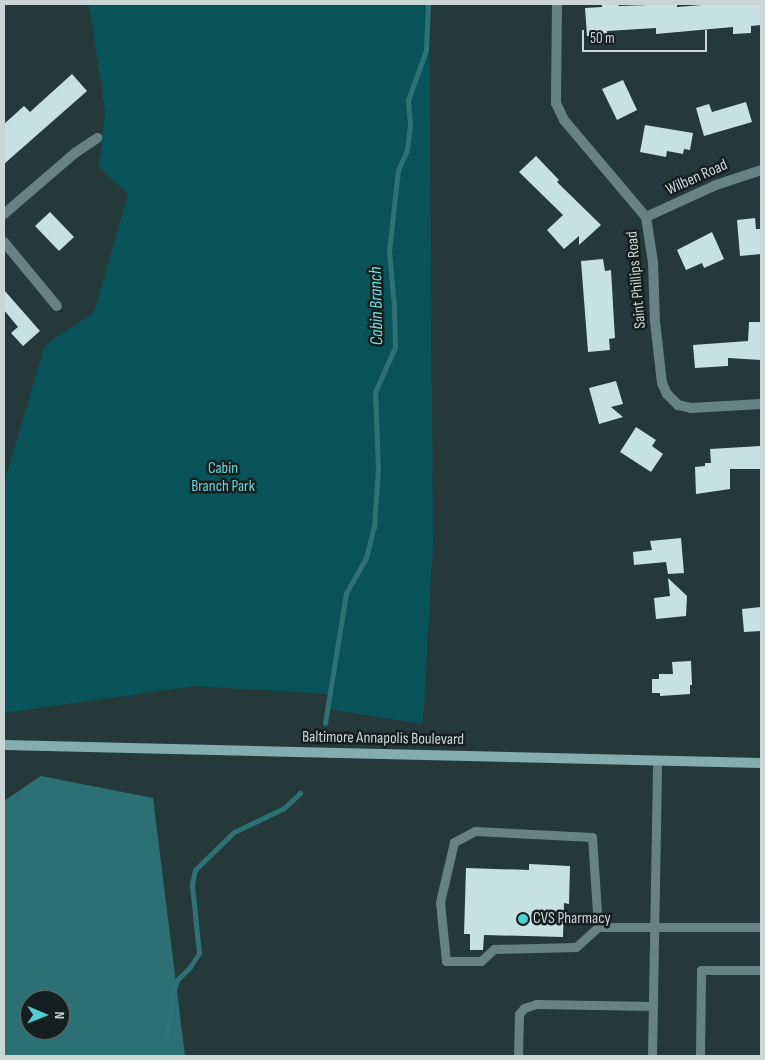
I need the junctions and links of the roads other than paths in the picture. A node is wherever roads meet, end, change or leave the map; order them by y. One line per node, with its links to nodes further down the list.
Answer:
1 (557, 4): 5 (street, Saint Phillips Road)
2 (97, 138): 4 (street)
3 (761, 170): 5 (street, Wilben Road)
4 (4, 214)
5 (646, 217): 8 (street, Saint Phillips Road)
6 (4, 242): 7 (street)
7 (57, 306)
8 (761, 404)
9 (4, 744): 10 (main road, Baltimore Annapolis Boulevard)
10 (657, 761): 11 (main road, Baltimore Annapolis Boulevard); 12 (lane)
11 (761, 763)
12 (654, 926): 13 (lane); 14 (lane); 16 (lane)
13 (598, 927): 13 (lane)
14 (761, 927)
15 (761, 970): 19 (lane)
16 (653, 1006): 17 (lane); 18 (lane)
17 (518, 1056)
18 (652, 1056)
19 (700, 1056)

